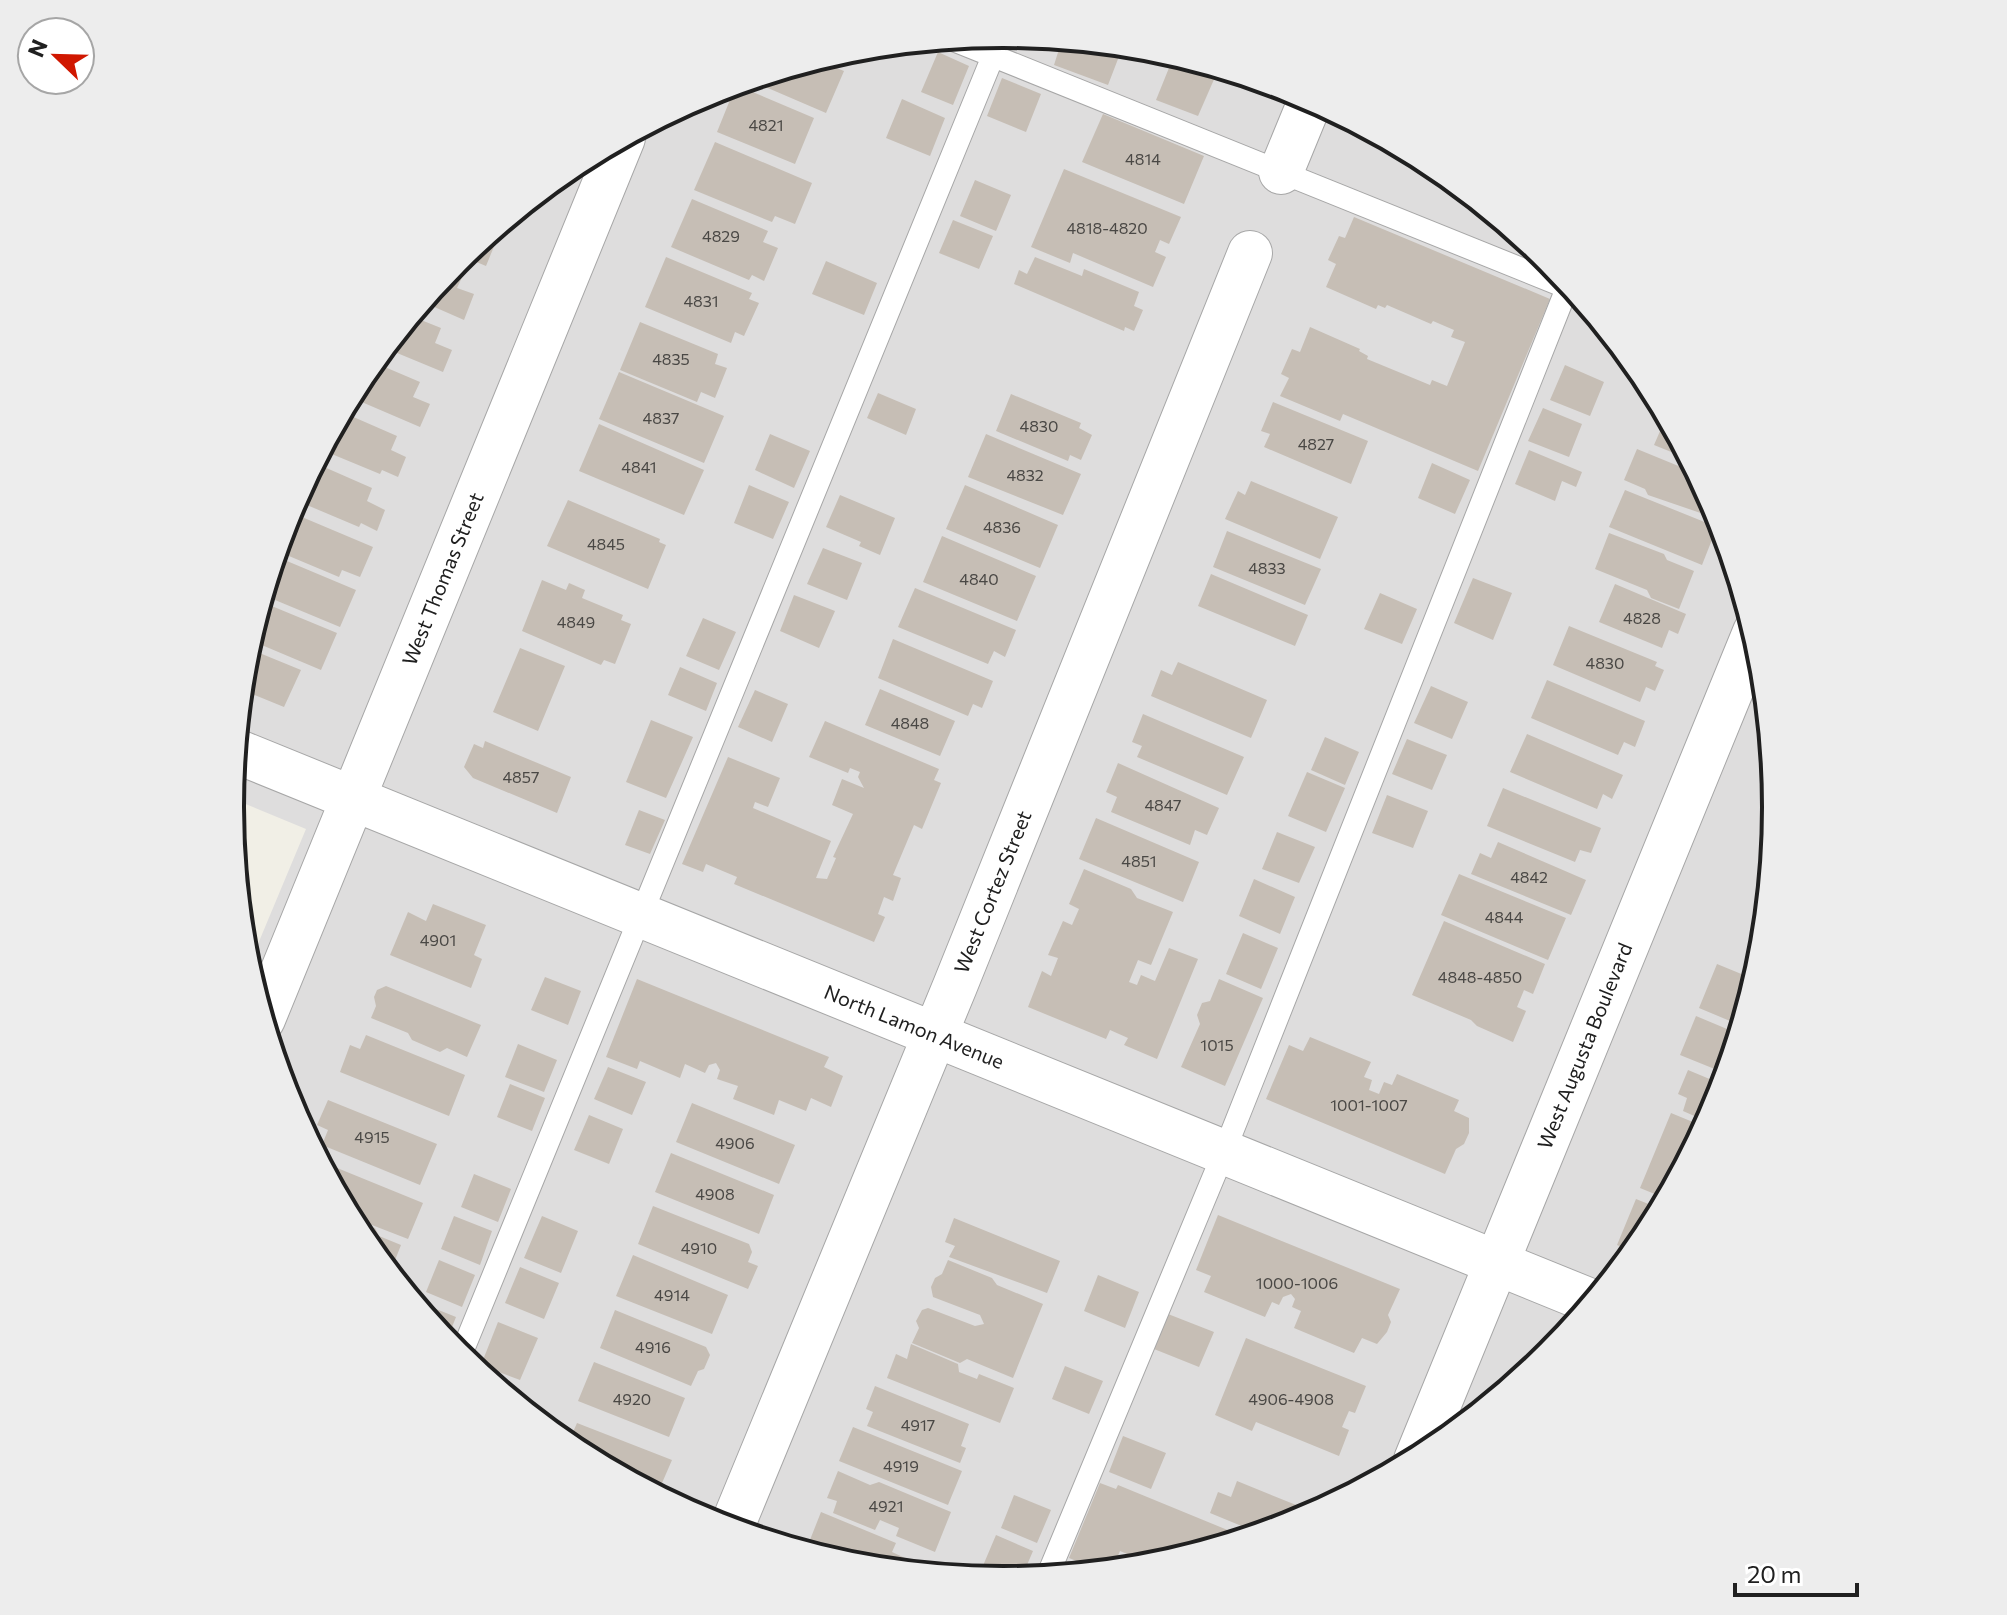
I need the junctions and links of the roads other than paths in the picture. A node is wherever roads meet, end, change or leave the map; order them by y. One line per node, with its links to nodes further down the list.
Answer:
1 (976, 49): 2 (lane)
2 (993, 56): 5 (lane); 12 (lane)
3 (1306, 111): 5 (street)
4 (616, 155): 11 (street, West Thomas Street)
5 (1281, 172): 7 (lane)
6 (1250, 253): 14 (street, West Cortez Street)
7 (1552, 282)
8 (1567, 299): 15 (lane)
9 (1747, 653): 16 (street, West Augusta Boulevard)
10 (246, 755): 11 (street, North Lamon Avenue)
11 (353, 799): 12 (street, North Lamon Avenue); 13 (street, West Thomas Street)
12 (641, 916): 14 (street, North Lamon Avenue); 18 (lane)
13 (270, 1003)
14 (935, 1035): 15 (street, North Lamon Avenue); 20 (street, West Cortez Street)
15 (1224, 1152): 16 (street, North Lamon Avenue); 21 (lane)
16 (1497, 1263): 17 (street, North Lamon Avenue); 19 (street, West Augusta Boulevard)
17 (1583, 1298)
18 (465, 1344)
19 (1425, 1439)
20 (736, 1518)
21 (1052, 1565)

